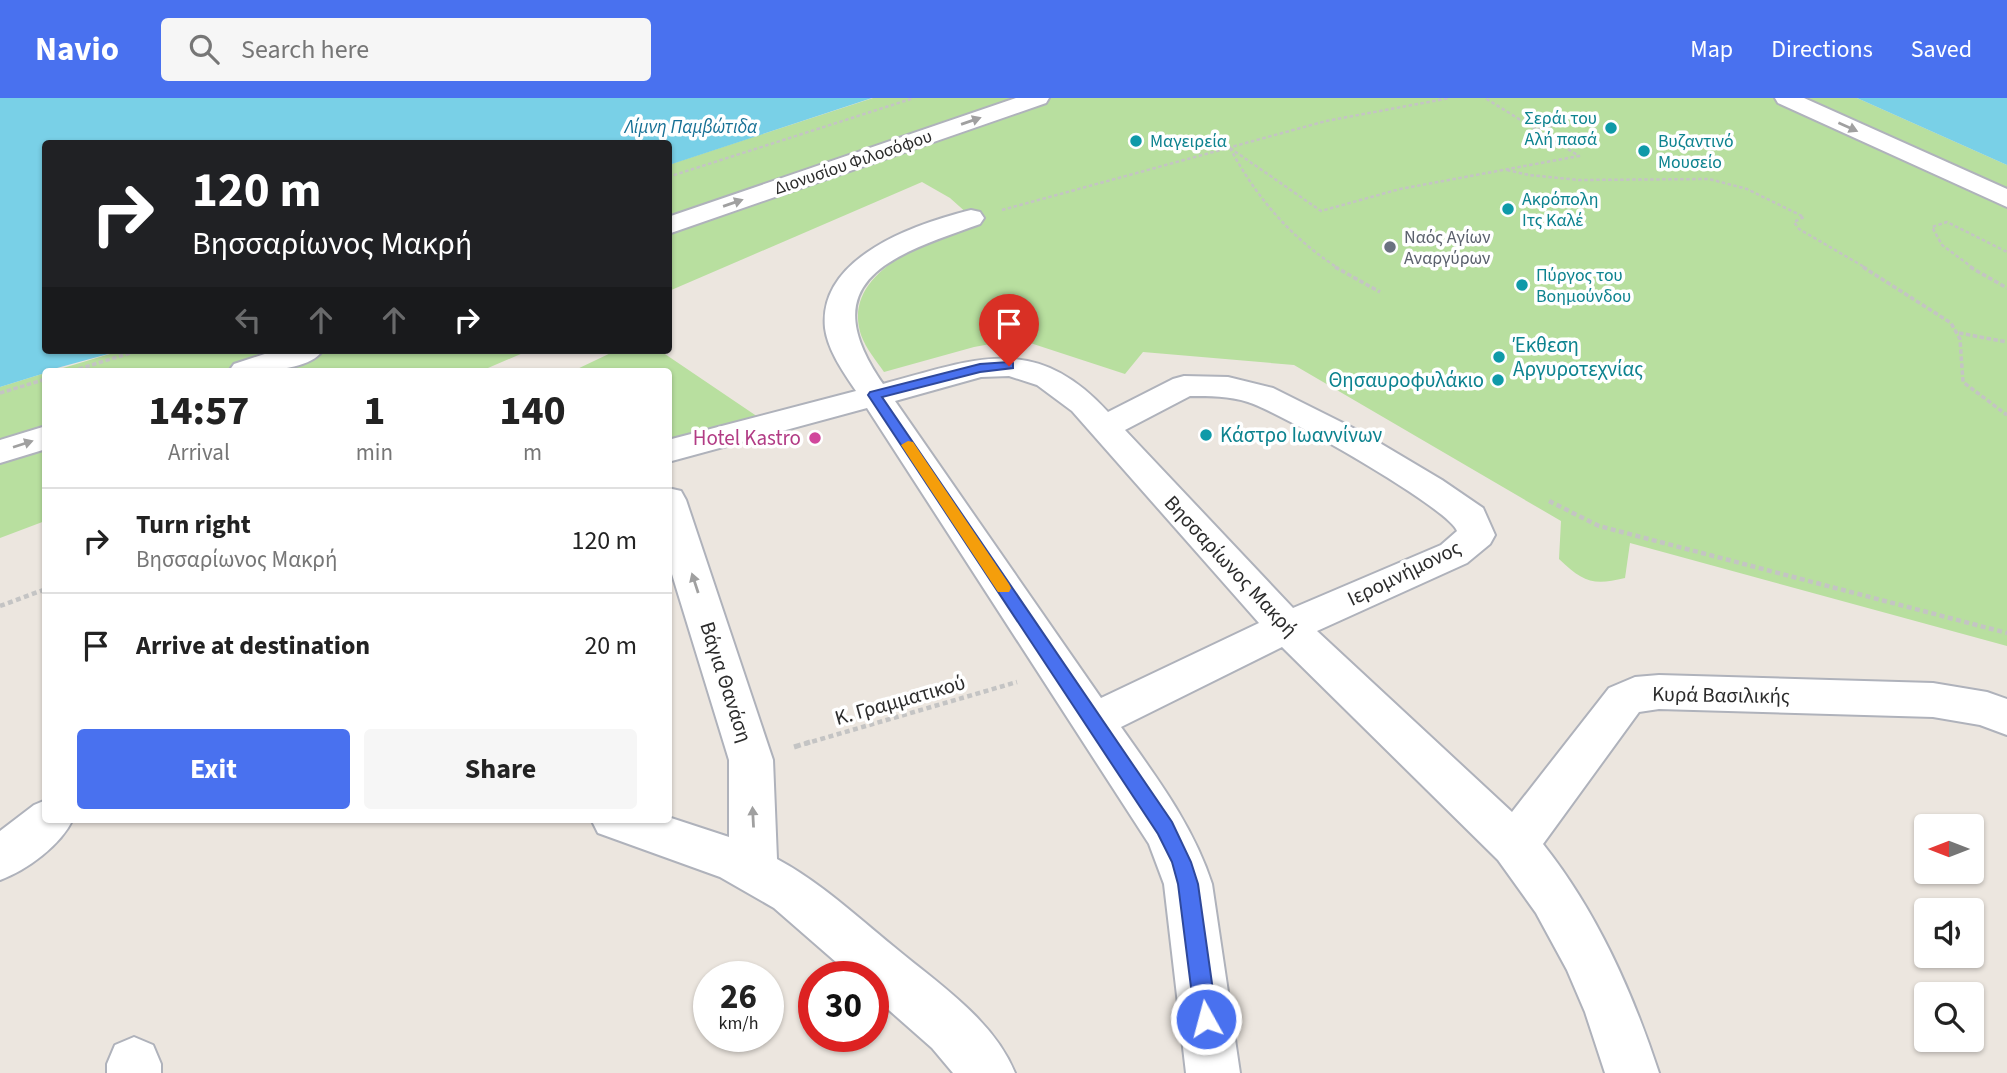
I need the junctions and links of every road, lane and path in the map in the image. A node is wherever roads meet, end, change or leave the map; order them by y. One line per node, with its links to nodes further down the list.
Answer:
1 (914, 98): 10 (path)
2 (1038, 98): 13 (street, Διονυσίου Φιλοσόφου, one-way to 2)
3 (1450, 98): 8 (path)
4 (1485, 98): 7 (path)
5 (1786, 98): 11 (street, one-way to 11)
6 (1560, 124): 7 (path)
7 (1536, 130): 9 (path)
8 (1230, 148): 9 (path); 12 (path); 16 (path)
9 (1507, 170): 17 (path)
10 (672, 176)
11 (2007, 199)
12 (971, 218): 25 (street)
13 (672, 225)
14 (2007, 252): 15 (path)
15 (2007, 288)
16 (1380, 292)
17 (1959, 333): 18 (path); 26 (path)
18 (2007, 342)
19 (127, 354): 21 (path)
20 (296, 354): 22 (street)
21 (82, 368)
22 (254, 368)
23 (42, 380): 24 (path)
24 (0, 393)
25 (874, 395): 27 (street, Βησσαρίωνος Μακρή); 29 (street, Βησσαρίωνος Μακρή); 37 (street)
26 (2007, 415)
27 (1104, 428): 35 (street, Βησσαρίωνος Μακρή); 35 (street, Ιερομνήμονος)
28 (42, 438): 30 (street, one-way to 28)
29 (672, 450)
30 (0, 452)
31 (1549, 501): 36 (path)
32 (672, 513): 40 (street, Βάγια Θανάση, one-way to 32)
33 (42, 590): 34 (path)
34 (0, 606)
35 (1287, 627): 39 (street, Ιερομνήμονος); 43 (street, Βησσαρίωνος Μακρή)
36 (2007, 633)
37 (1058, 670): 39 (street); 40 (path, Κ. Γραμματικού)
38 (2003, 716): 43 (street, Κυρά Βασιλικής)
39 (1093, 721): 47 (street)
40 (751, 760): 45 (street, Βάγια Θανάση, one-way to 40)
41 (45, 823): 44 (street)
42 (625, 823): 45 (street)
43 (1515, 845): 48 (street, Βησσαρίωνος Μακρή)
44 (0, 859)
45 (753, 869): 46 (street)
46 (988, 1073)
47 (1213, 1073)
48 (1632, 1073)

